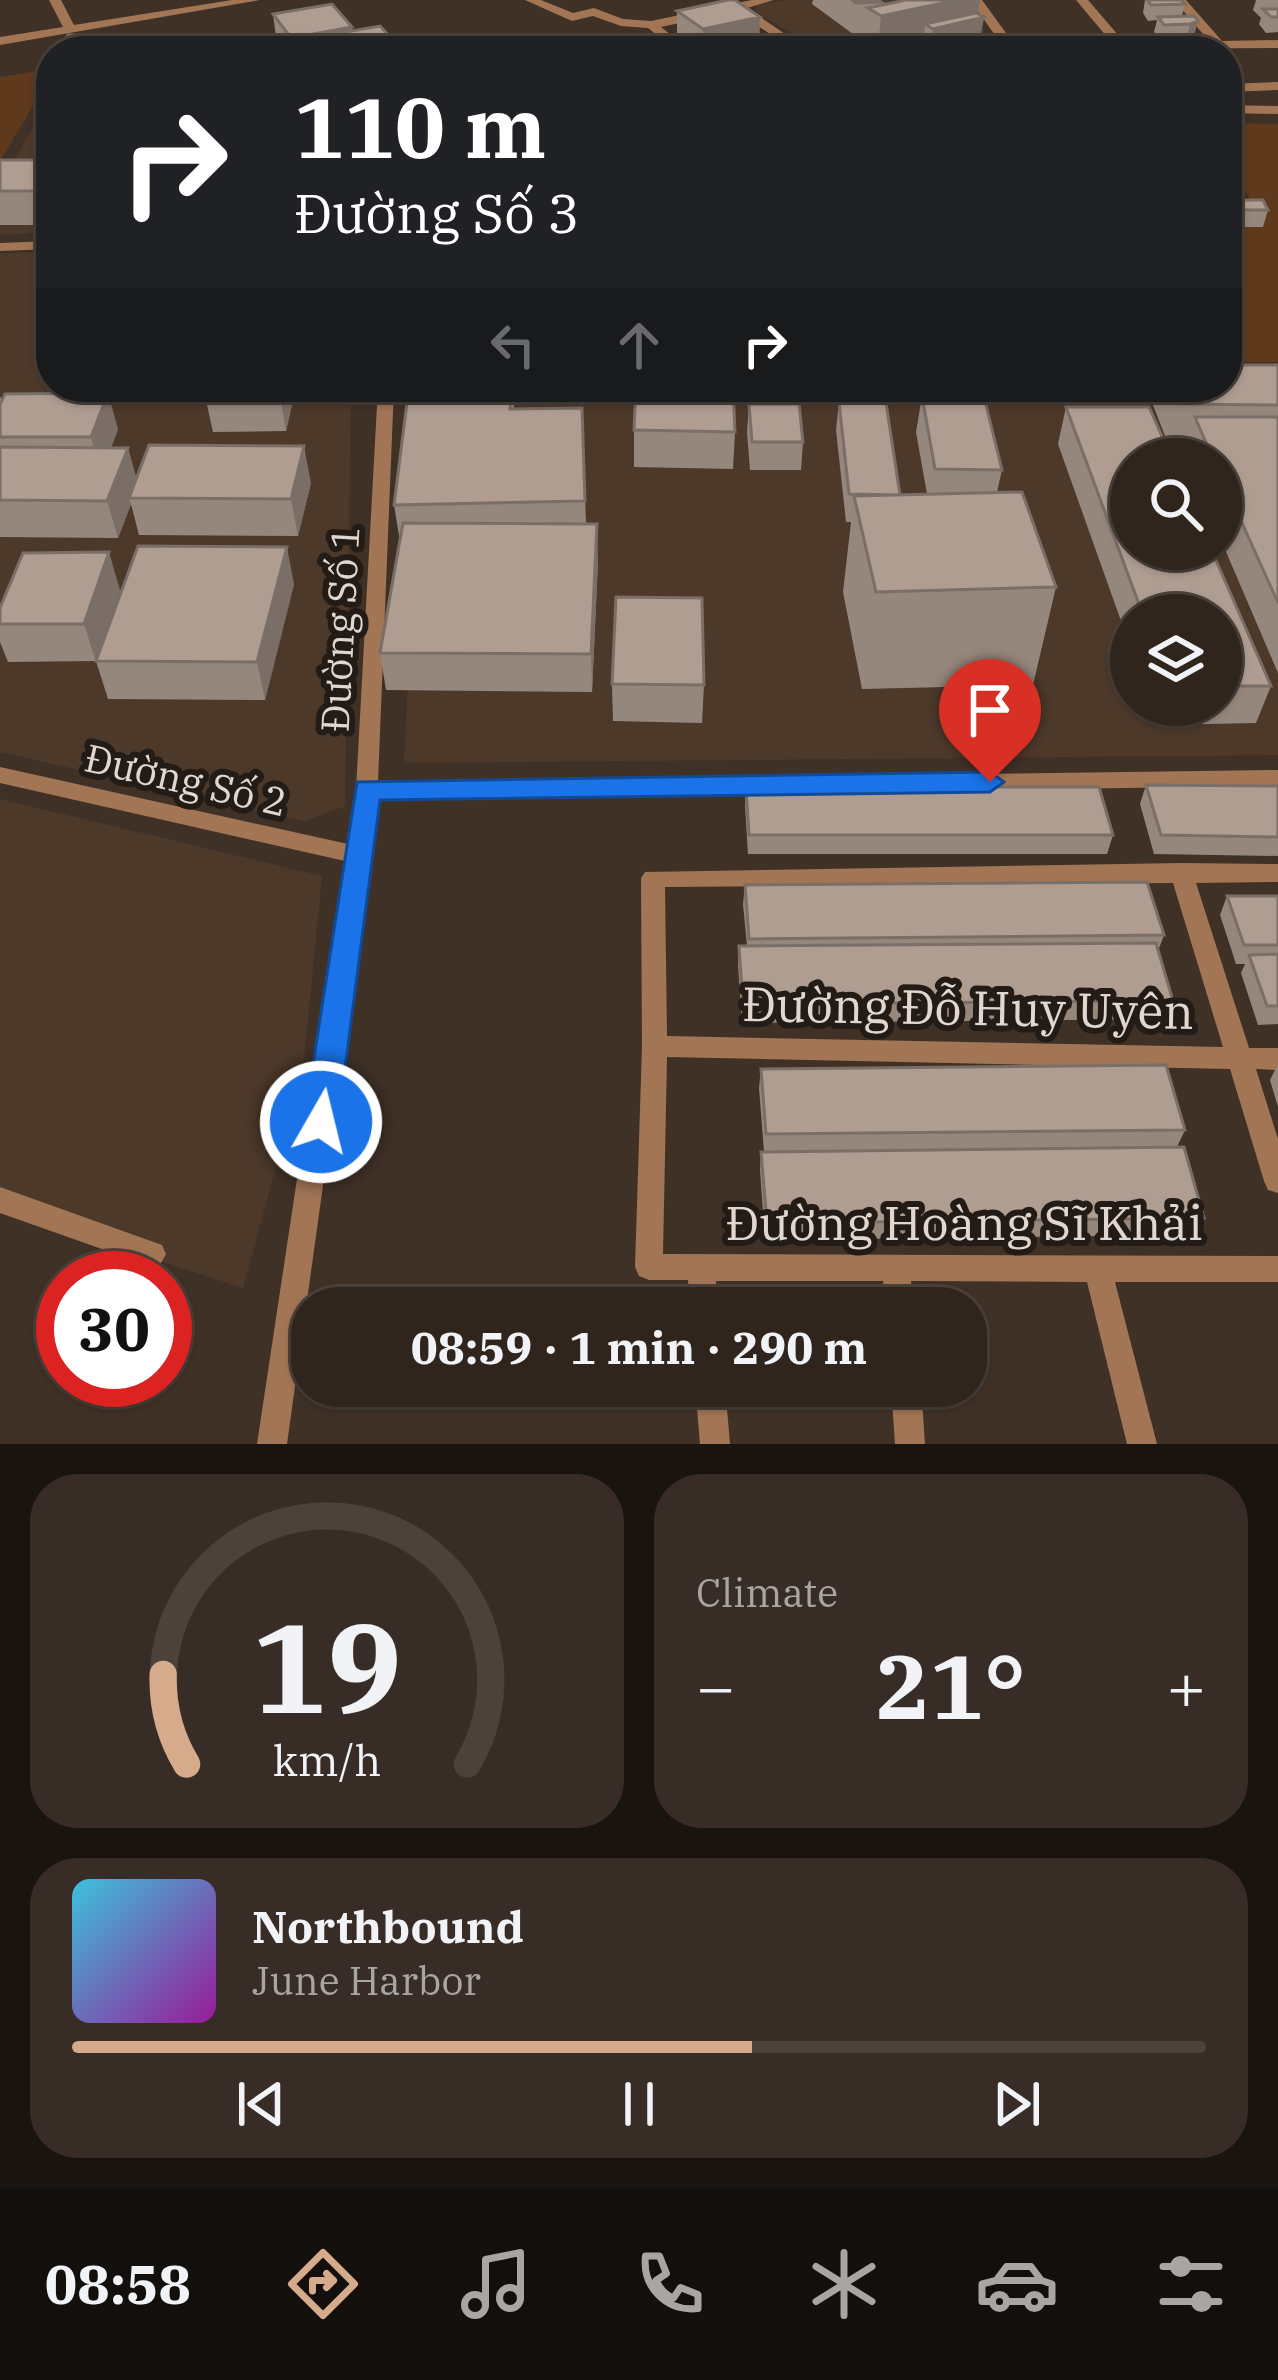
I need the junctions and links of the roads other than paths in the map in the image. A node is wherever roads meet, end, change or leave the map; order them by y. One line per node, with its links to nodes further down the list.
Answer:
1 (55, 0): 10 (street)
2 (254, 0): 10 (street)
3 (531, 0): 9 (street)
4 (768, 0): 8 (street)
5 (976, 0): 13 (street)
6 (1082, 0): 14 (street)
7 (1180, 0): 15 (street)
8 (736, 7): 9 (street); 12 (street)
9 (651, 25): 11 (street)
10 (71, 31): 16 (street)
11 (665, 36)
12 (781, 36)
13 (1002, 36)
14 (1112, 36)
15 (1211, 36)
16 (0, 41)
17 (1278, 44): 18 (street)
18 (1242, 45)
19 (1278, 86): 20 (street)
20 (1242, 87)
21 (1242, 109): 22 (street)
22 (1278, 110)
23 (36, 246): 24 (street)
24 (0, 247)
25 (385, 402): 28 (street, Đường Số 1)
26 (0, 775): 29 (street, Đường Số 2)
27 (1278, 778): 28 (street)
28 (367, 790): 29 (street, Đường Số 1)
29 (357, 855): 46 (street, Đường Số 1)
30 (1180, 872): 31 (street); 32 (street); 34 (street)
31 (1278, 873)
32 (655, 1046): 34 (street, Đường Đỗ Huy Uyên); 38 (street, Đường Hoàng Sĩ Khải)
33 (1278, 1059): 34 (street, Đường Đỗ Huy Uyên)
34 (1238, 1060): 35 (street)
35 (1278, 1181)
36 (0, 1200): 37 (street)
37 (144, 1251)
38 (701, 1268): 39 (street, Đường Hoàng Sĩ Khải); 42 (street)
39 (896, 1269): 40 (street, Đường Hoàng Sĩ Khải); 43 (street)
40 (1098, 1269): 41 (street, Đường Hoàng Sĩ Khải); 49 (street)
41 (1278, 1269)
42 (702, 1287)
43 (897, 1287)
44 (712, 1407): 47 (street)
45 (907, 1407): 48 (street)
46 (272, 1444)
47 (715, 1444)
48 (910, 1444)
49 (1142, 1444)

